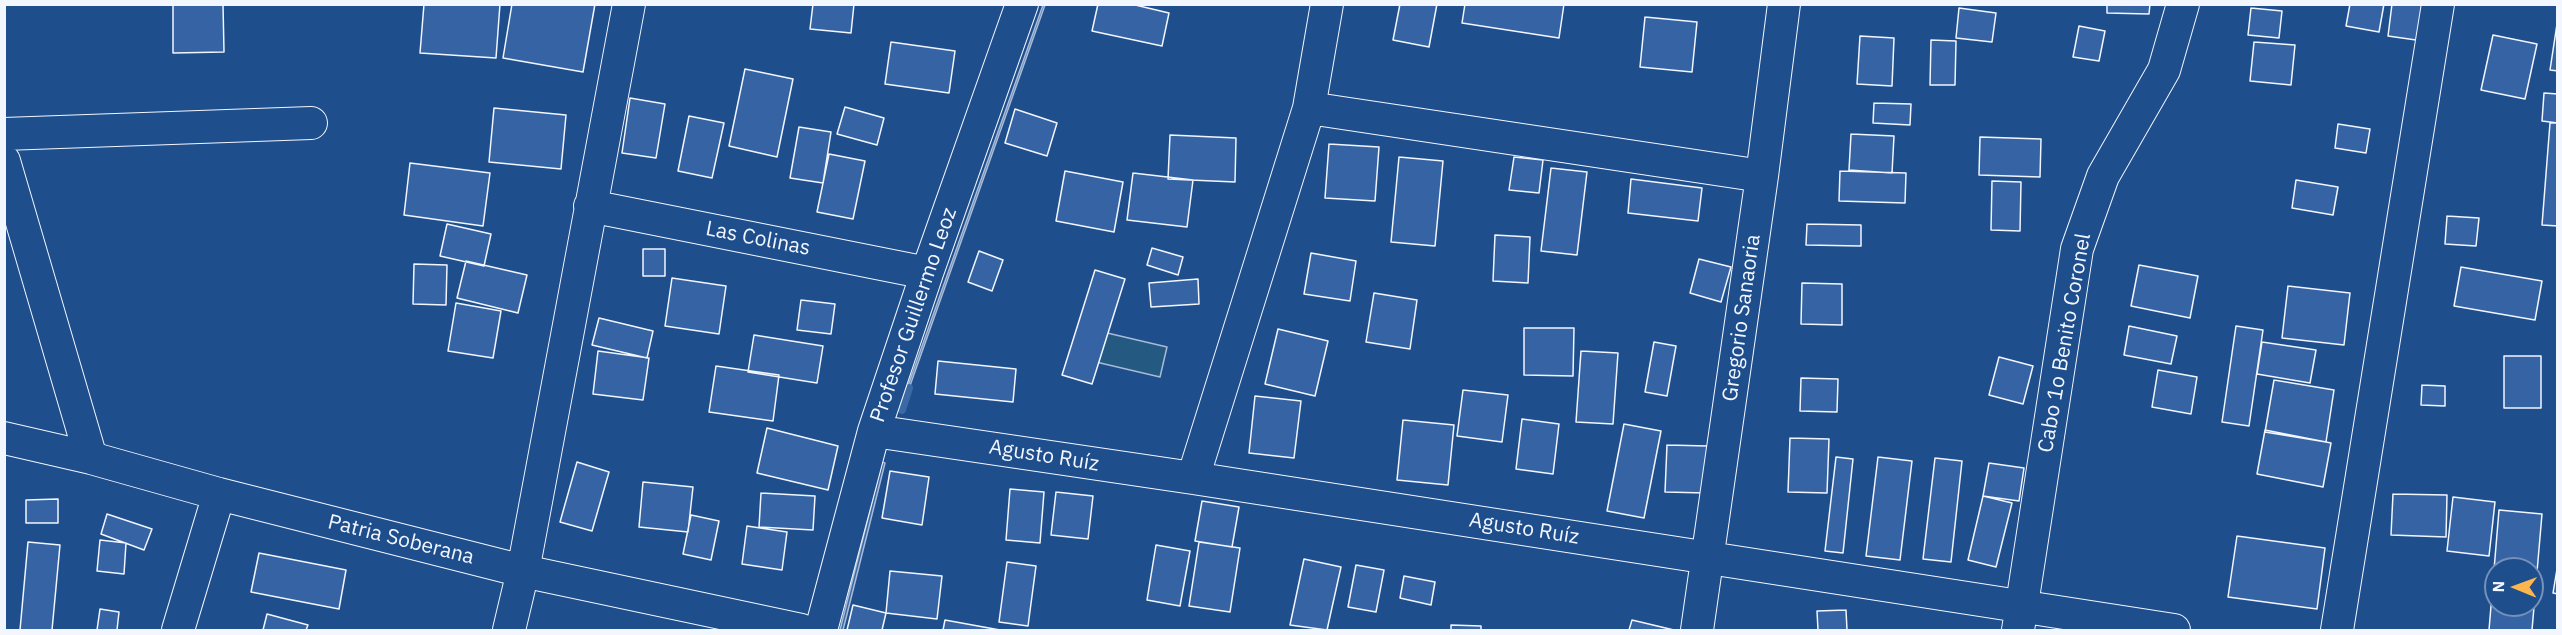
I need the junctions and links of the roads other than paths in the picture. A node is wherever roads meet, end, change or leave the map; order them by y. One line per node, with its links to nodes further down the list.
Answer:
1 (629, 4): 12 (street)
2 (1022, 4): 13 (street, Profesor Guillermo Leoz)
3 (1327, 4): 7 (street)
4 (1784, 4): 11 (street, Gregorio Sanaoria)
5 (2183, 4): 21 (street, Cabo 1o Benito Coronel)
6 (2438, 4): 28 (street)
7 (1309, 108): 11 (street); 17 (street)
8 (311, 123): 9 (street)
9 (4, 134)
10 (4, 161): 16 (street)
11 (1762, 176): 19 (street, Gregorio Sanaoria)
12 (590, 206): 13 (street, Las Colinas); 20 (street)
13 (927, 273): 14 (street, Profesor Guillermo Leoz)
14 (874, 431): 17 (street, Agusto Ruíz); 25 (street, Profesor Guillermo Leoz)
15 (4, 438): 16 (street, Patria Soberana)
16 (91, 458): 18 (street, Patria Soberana)
17 (1193, 478): 19 (street, Agusto Ruíz)
18 (219, 494): 20 (street, Patria Soberana); 22 (street)
19 (1707, 557): 21 (street, Agusto Ruíz); 26 (street, Gregorio Sanaoria)
20 (523, 571): 23 (street); 24 (street, Patria Soberana)
21 (2020, 619): 27 (street, Agusto Ruíz)
22 (178, 630)
23 (509, 630)
24 (801, 630)
25 (821, 630)
26 (1697, 630)
27 (2174, 630)
28 (2337, 630)

